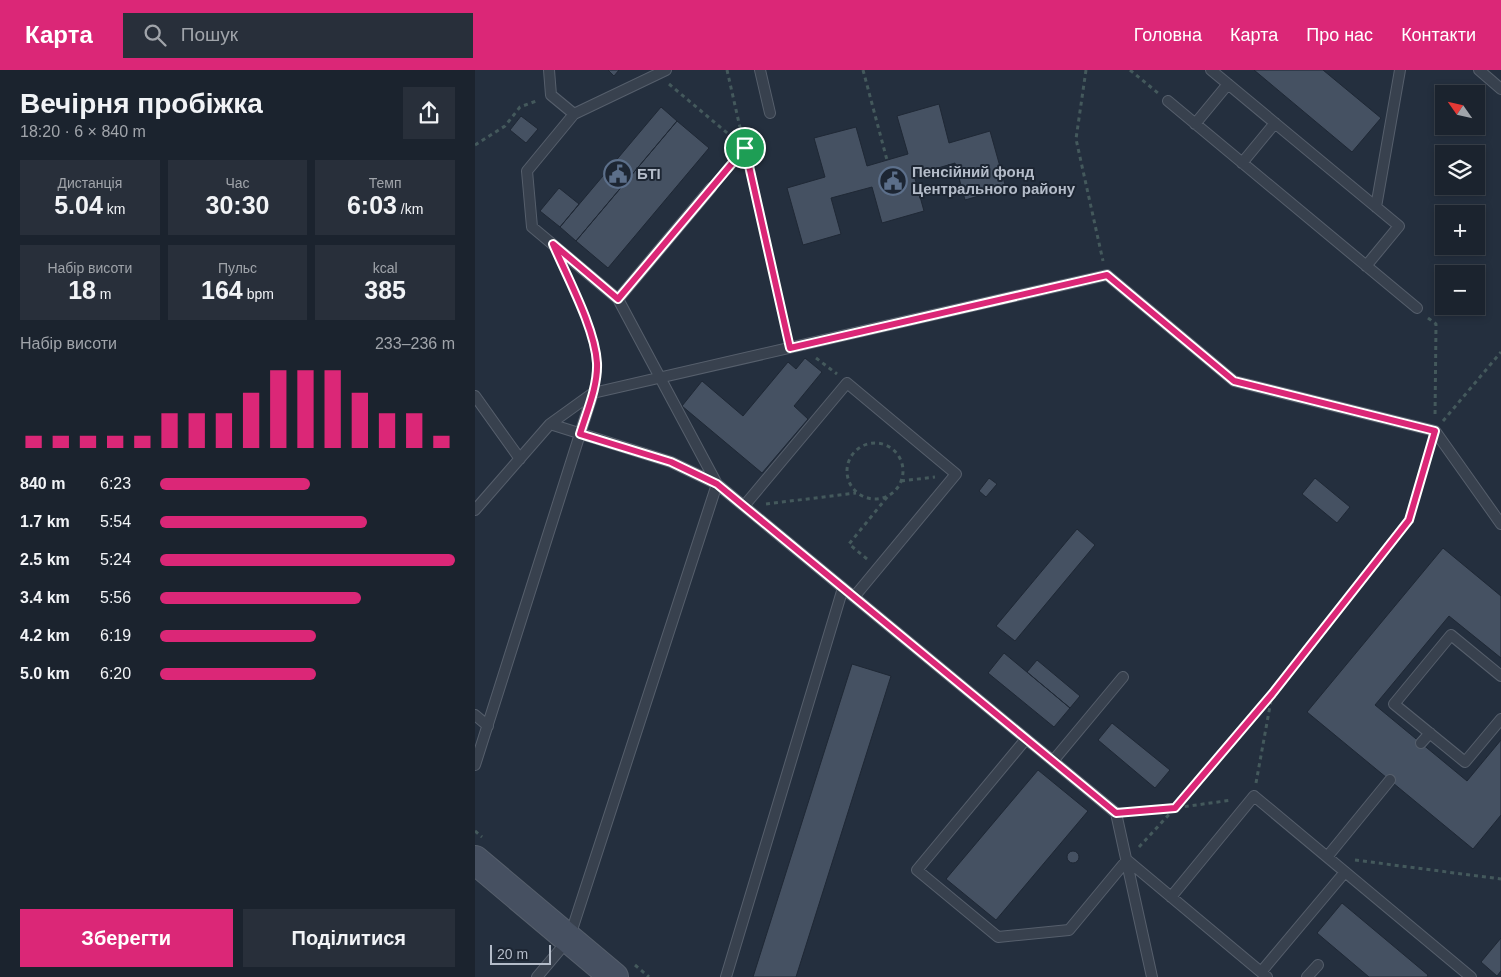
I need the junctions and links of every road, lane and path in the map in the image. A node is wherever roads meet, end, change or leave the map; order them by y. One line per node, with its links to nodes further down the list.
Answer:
1 (549, 70): 16 (lane)
2 (727, 70): 20 (path)
3 (760, 70): 15 (lane)
4 (863, 70): 21 (path)
5 (1086, 70): 27 (path)
6 (1130, 70): 13 (path)
7 (1211, 70): 11 (lane)
8 (1400, 70): 24 (lane)
9 (1479, 70): 12 (lane)
10 (662, 72): 16 (lane); 20 (path)
11 (1229, 84): 17 (lane); 18 (lane)
12 (1501, 88)
13 (1168, 101): 18 (lane)
14 (520, 107): 19 (path)
15 (770, 113)
16 (574, 114): 25 (lane)
17 (1275, 123): 22 (lane); 24 (lane)
18 (1195, 124): 22 (lane)
19 (475, 145)
20 (745, 148): 23 (path); 32 (path)
21 (887, 160)
22 (1242, 163): 26 (lane)
23 (711, 188): 28 (lane)
24 (1376, 207): 26 (lane)
25 (553, 244): 28 (lane); 36 (path)
26 (1366, 266): 29 (lane)
27 (1107, 275): 31 (lane); 39 (lane)
28 (618, 299): 34 (lane)
29 (1417, 308)
30 (1436, 324): 39 (path)
31 (802, 345): 32 (lane); 35 (path)
32 (790, 348): 34 (lane)
33 (1501, 352): 39 (path)
34 (660, 378): 36 (lane); 44 (lane)
35 (847, 383): 42 (lane); 47 (lane)
36 (593, 393): 38 (lane); 40 (lane)
37 (475, 396): 41 (lane)
38 (550, 424): 40 (lane); 41 (lane)
39 (1435, 431): 49 (lane); 55 (path)
40 (580, 434): 44 (lane); 58 (lane)
41 (520, 459): 48 (lane)
42 (956, 474): 43 (path); 50 (lane)
43 (901, 481): 45 (path); 46 (path)
44 (717, 484): 47 (lane); 74 (lane)
45 (857, 492): 46 (path); 47 (path)
46 (890, 495): 50 (path)
47 (744, 506): 51 (lane)
48 (475, 510)
49 (1499, 517)
50 (877, 568): 52 (lane)
51 (843, 588): 52 (lane); 79 (lane)
52 (854, 597): 60 (lane)
53 (1501, 676): 59 (lane)
54 (1123, 677): 62 (lane)
55 (1272, 694): 65 (path); 66 (path)
56 (475, 715): 58 (lane)
57 (1501, 718): 59 (lane)
58 (488, 726): 63 (lane)
59 (1430, 733): 61 (lane)
60 (1025, 739): 62 (lane); 70 (lane)
61 (1421, 743)
62 (1053, 761): 67 (lane)
63 (475, 765)
64 (1390, 780): 68 (lane)
65 (1254, 796): 66 (path); 68 (lane); 73 (lane)
66 (1175, 808): 67 (path); 70 (path)
67 (1116, 813): 70 (lane)
68 (1327, 857): 71 (lane); 72 (path)
69 (475, 860): 74 (street)
70 (1127, 860): 73 (lane); 80 (lane)
71 (1345, 872): 76 (lane); 82 (lane)
72 (1501, 879)
73 (1171, 897): 76 (lane)
74 (569, 939): 77 (lane); 78 (street)
75 (1317, 965): 81 (lane)
76 (1264, 974)
77 (537, 977)
78 (614, 977)
79 (725, 977)
80 (1153, 977)
81 (1307, 977)
82 (1471, 977)

